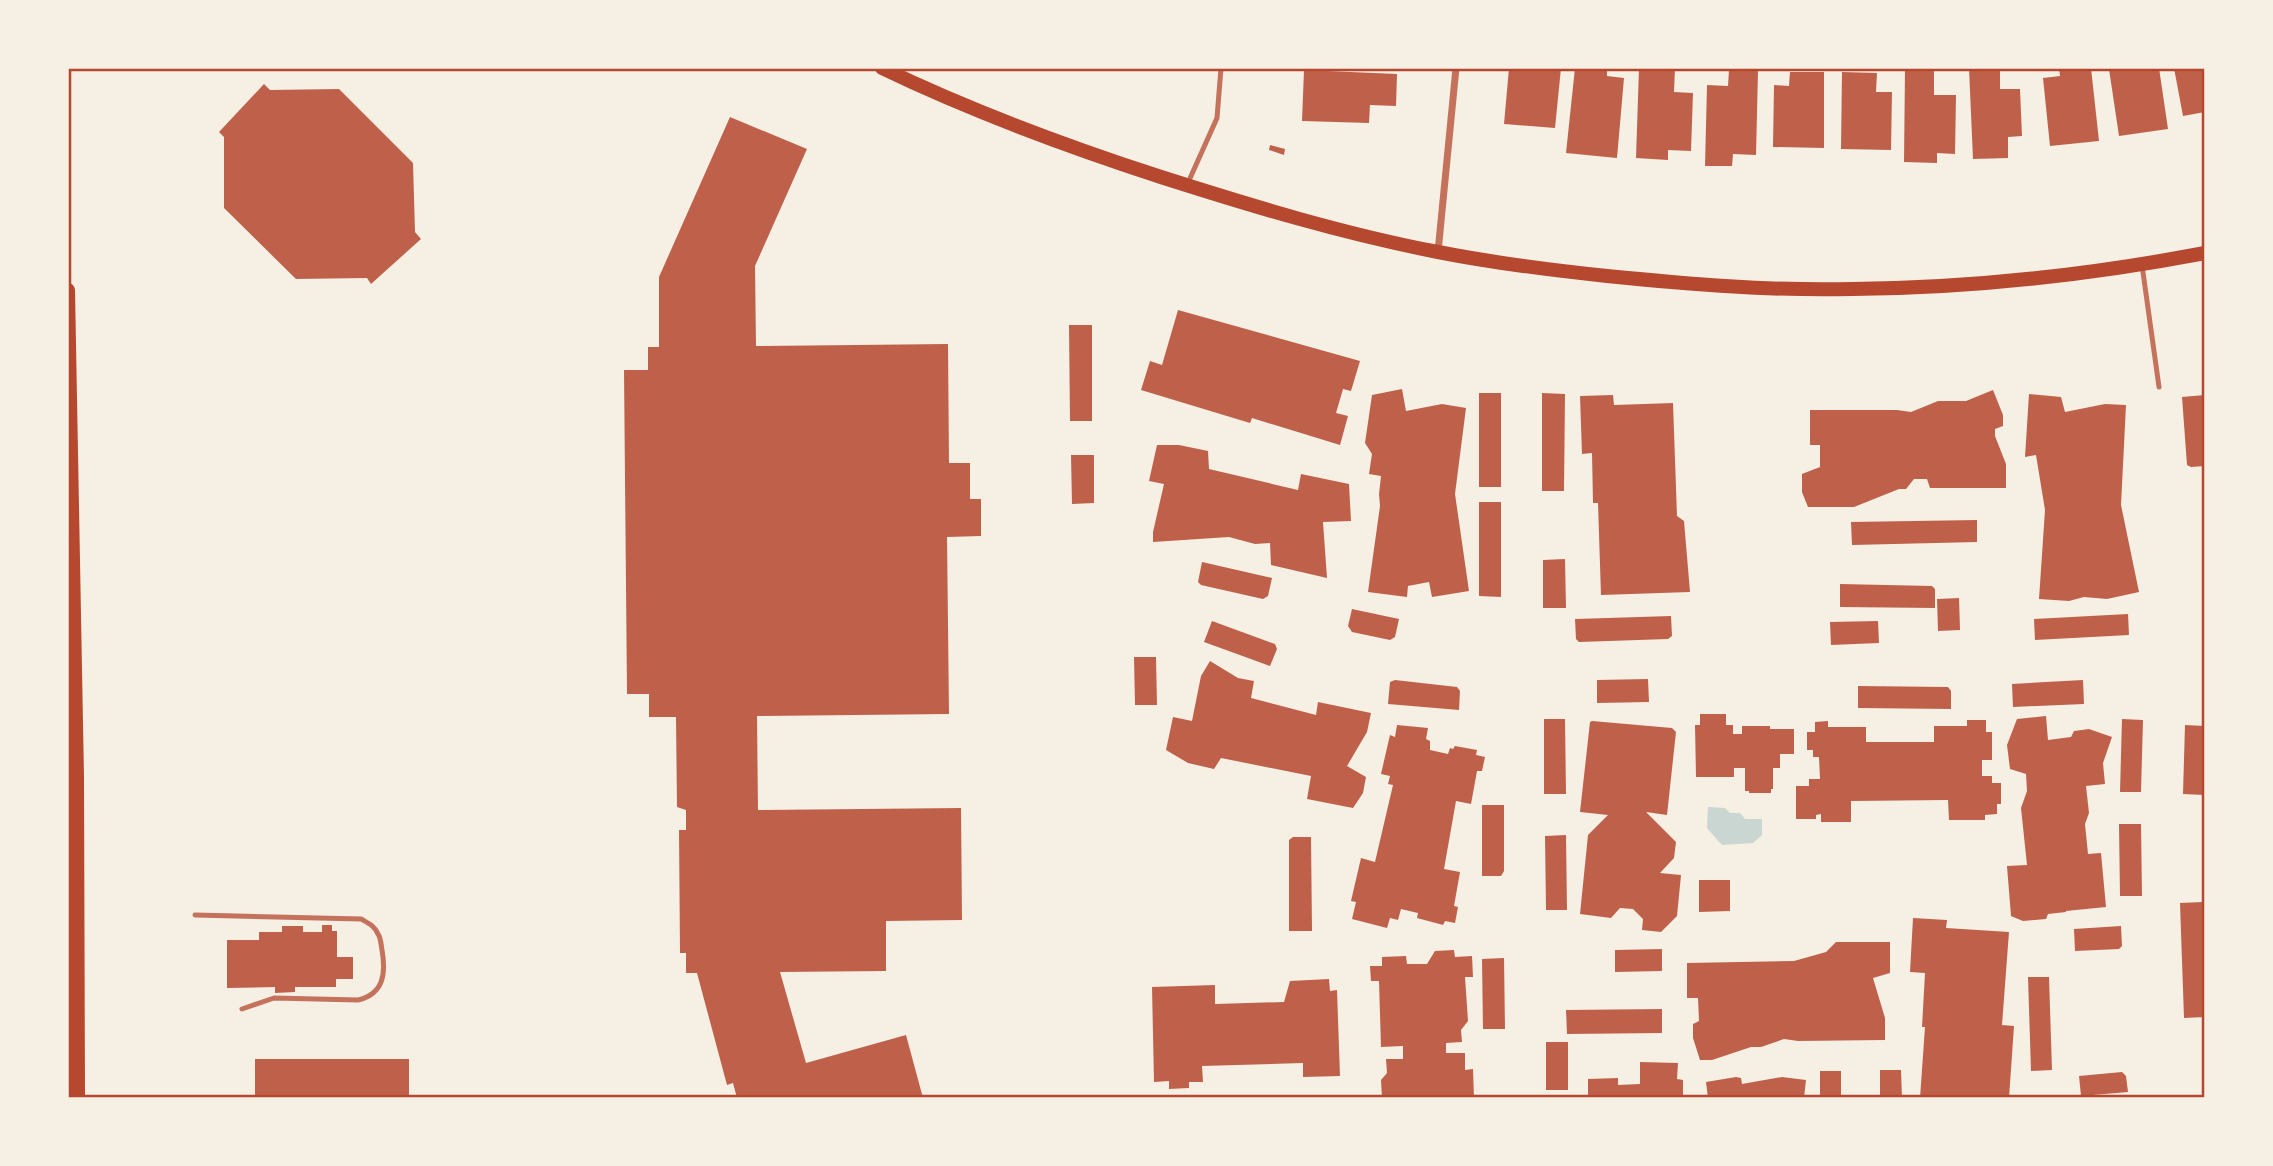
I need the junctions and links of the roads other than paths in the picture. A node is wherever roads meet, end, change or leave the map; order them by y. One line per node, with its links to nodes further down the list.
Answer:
1 (882, 68): 4 (main road)
2 (1222, 68): 4 (lane)
3 (1456, 68): 5 (street)
4 (1187, 185): 5 (main road)
5 (1438, 253): 7 (main road)
6 (2205, 253): 7 (main road)
7 (2142, 265): 9 (lane)
8 (68, 290): 10 (main road)
9 (2159, 387)
10 (73, 851): 13 (main road)
11 (195, 915): 12 (lane)
12 (242, 1009)
13 (78, 1098)

